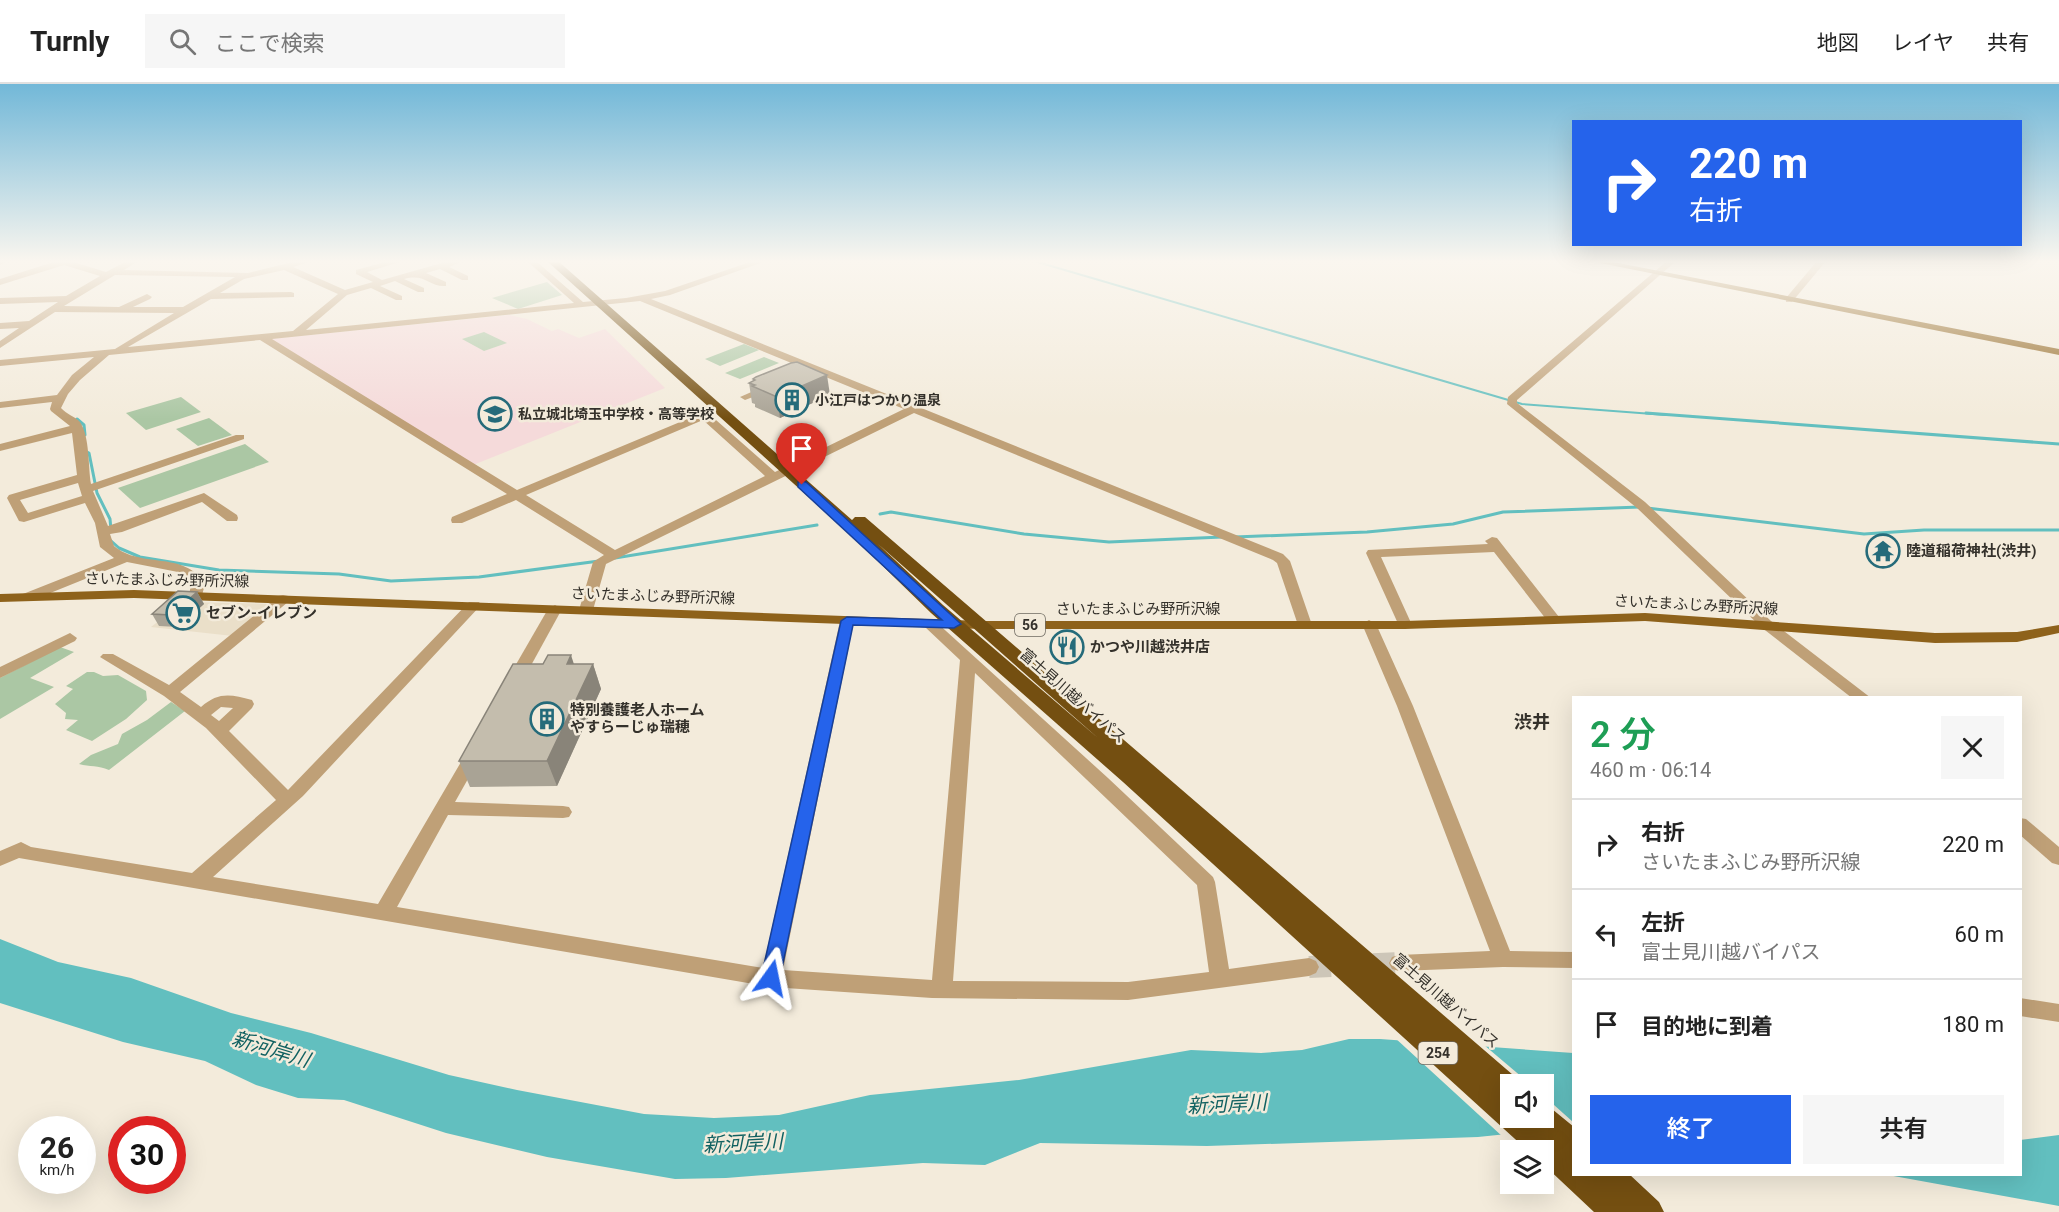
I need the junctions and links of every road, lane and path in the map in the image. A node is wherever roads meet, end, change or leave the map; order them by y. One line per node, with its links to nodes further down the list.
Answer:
1 (47, 314): 9 (street)
2 (177, 314): 14 (street)
3 (319, 314): 11 (street)
4 (501, 314): 11 (street)
5 (609, 314): 25 (highway, 富士見川越バイパス / 254)
6 (681, 314): 17 (street)
7 (1612, 314): 45 (street)
8 (1860, 314): 15 (main road)
9 (31, 324): 10 (street); 13 (street)
10 (0, 326)
11 (295, 334): 12 (street)
12 (262, 337): 14 (street); 27 (street)
13 (0, 345)
14 (112, 351): 16 (street); 19 (street)
15 (2059, 352)
16 (0, 363)
17 (814, 368): 18 (street); 21 (street)
18 (745, 397)
19 (60, 398): 20 (street); 22 (street)
20 (0, 405)
21 (915, 408): 25 (street); 47 (street)
22 (77, 428): 24 (street); 26 (street)
23 (240, 437): 26 (street)
24 (0, 448)
25 (785, 471): 27 (street); 31 (street); 43 (highway, 富士見川越バイパス / 254); 46 (highway, 富士見川越バイパス / 254)
26 (87, 488): 26 (street); 30 (street)
27 (514, 495): 29 (street); 31 (street)
28 (232, 518): 30 (street)
29 (457, 520)
30 (102, 531): 32 (street)
31 (614, 555): 39 (street)
32 (125, 558): 33 (street); 34 (street)
33 (196, 596): 34 (main road, さいたまふじみ野所沢線 / 56); 36 (main road, さいたまふじみ野所沢線 / 56)
34 (28, 597): 35 (main road, さいたまふじみ野所沢線 / 56)
35 (0, 598)
36 (283, 599): 37 (main road, さいたまふじみ野所沢線 / 56); 54 (street)
37 (474, 605): 38 (main road, さいたまふじみ野所沢線 / 56); 60 (street)
38 (555, 609): 39 (main road, さいたまふじみ野所沢線 / 56); 56 (street)
39 (586, 610): 41 (main road, さいたまふじみ野所沢線 / 56)
40 (1554, 620): 45 (main road, さいたまふじみ野所沢線 / 56); 48 (main road, さいたまふじみ野所沢線 / 56); 48 (street)
41 (847, 621): 42 (main road, さいたまふじみ野所沢線 / 56); 72 (street)
42 (930, 624): 43 (main road, さいたまふじみ野所沢線 / 56); 52 (street)
43 (954, 624): 46 (main road, さいたまふじみ野所沢線 / 56); 80 (highway, 富士見川越バイパス / 254)
44 (1369, 624): 47 (main road, さいたまふじみ野所沢線 / 56); 48 (main road, さいたまふじみ野所沢線 / 56); 68 (street)
45 (1766, 624): 49 (main road, さいたまふじみ野所沢線 / 56); 55 (street)
46 (981, 625): 47 (main road, さいたまふじみ野所沢線 / 56); 71 (highway, 富士見川越バイパス / 254)
47 (1305, 625)
48 (1405, 625)
49 (2059, 629)
50 (70, 638): 53 (street)
51 (108, 657): 54 (street)
52 (968, 659): 73 (street); 74 (street)
53 (0, 673)
54 (170, 692): 57 (street)
55 (1860, 696)
56 (505, 698)
57 (202, 715): 58 (street); 58 (street)
58 (219, 730): 60 (street)
59 (482, 738): 61 (street)
60 (286, 799): 66 (street)
61 (443, 808): 62 (street); 67 (street)
62 (563, 812)
63 (2022, 826): 64 (street)
64 (2059, 858)
65 (0, 859): 66 (street)
66 (194, 882): 67 (street)
67 (383, 913): 72 (street)
68 (1503, 959): 69 (street); 71 (street)
69 (1572, 960)
70 (1310, 967): 73 (street)
71 (1396, 975): 77 (highway, 富士見川越バイパス / 254)
72 (771, 978): 74 (street)
73 (1220, 979): 74 (street)
74 (942, 989)
75 (2022, 1007): 76 (street)
76 (2059, 1013)
77 (1500, 1080)
78 (1554, 1128): 79 (highway)
79 (1572, 1143)
80 (1572, 1164)
81 (1597, 1185): 82 (highway, 富士見川越バイパス / 254)
82 (1649, 1212)

